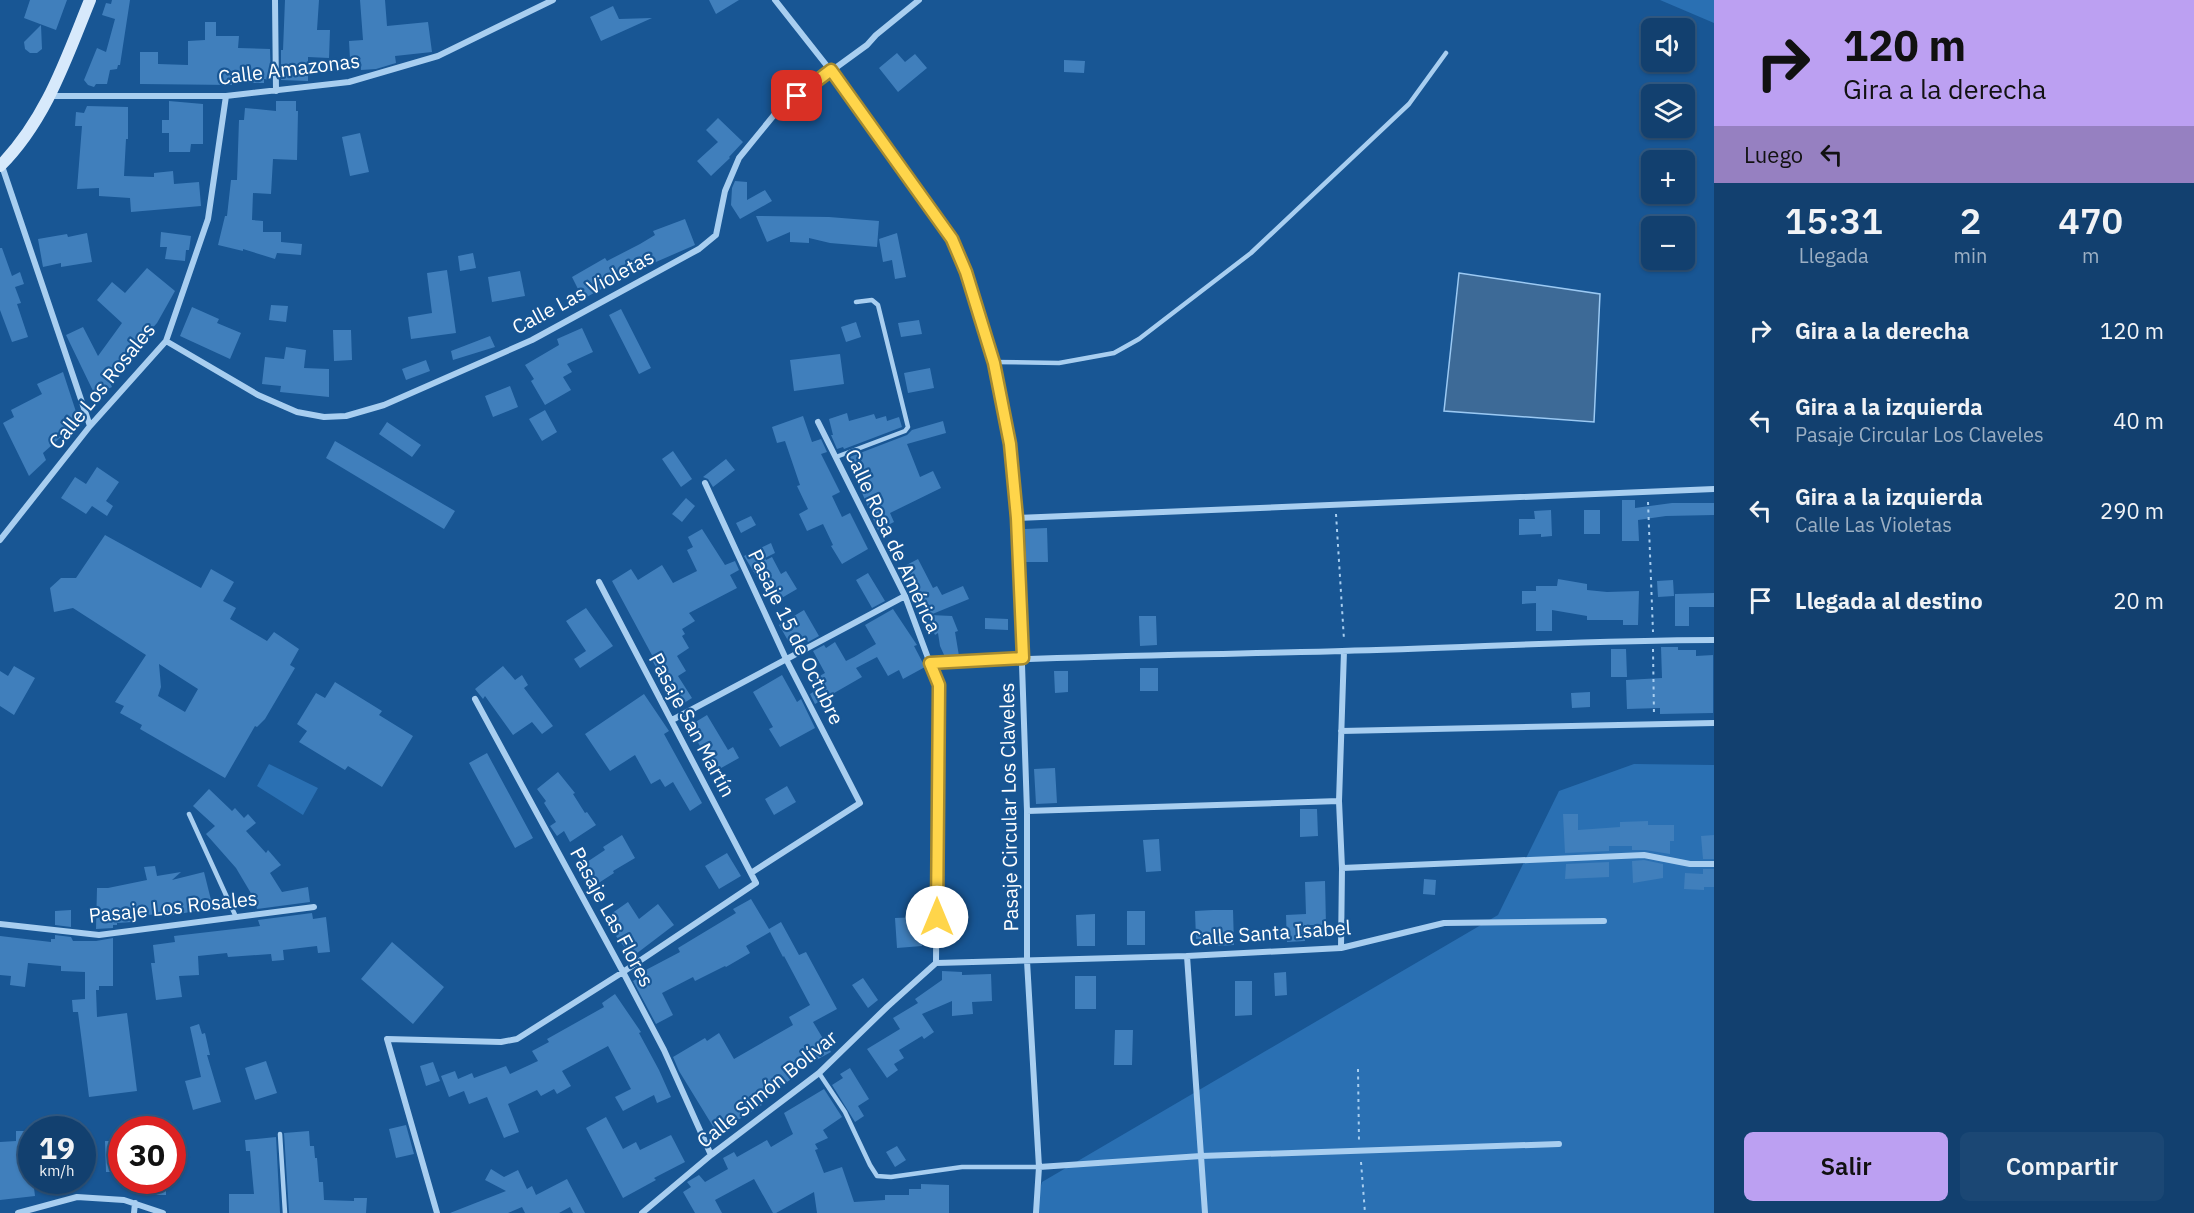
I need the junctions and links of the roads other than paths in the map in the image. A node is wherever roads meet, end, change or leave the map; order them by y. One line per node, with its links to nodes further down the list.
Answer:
1 (90, 0): 9 (street)
2 (275, 0): 8 (street)
3 (553, 0): 8 (street, Calle Amazonas)
4 (774, 0): 7 (street, Pasaje Circular Los Claveles)
5 (920, 0): 7 (street, Calle Las Violetas)
6 (1446, 54): 14 (lane)
7 (831, 70): 13 (street, Calle Las Violetas); 14 (street, Pasaje Circular Los Claveles)
8 (276, 91): 10 (street, Calle Amazonas)
9 (51, 96): 10 (street, Calle Amazonas); 11 (street)
10 (226, 96): 13 (street, Calle Los Rosales)
11 (0, 163): 16 (street)
12 (856, 302): 17 (lane)
13 (166, 341): 16 (street, Calle Los Rosales)
14 (994, 363): 20 (street, Pasaje Circular Los Claveles)
15 (818, 422): 17 (street, Calle Rosa de América)
16 (90, 426): 21 (street, Calle Los Rosales)
17 (836, 457): 23 (street, Calle Rosa de América)
18 (705, 483): 27 (street, Pasaje 15 de Octubre)
19 (1714, 489): 20 (street)
20 (1017, 518): 26 (street, Pasaje Circular Los Claveles)
21 (0, 540)
22 (599, 582): 30 (street, Pasaje San Martín)
23 (905, 596): 27 (street); 28 (street, Calle Rosa de América)
24 (1714, 640): 25 (street)
25 (1344, 651): 26 (street); 32 (street)
26 (1023, 658): 28 (street); 34 (street, Pasaje Circular Los Claveles)
27 (786, 659): 30 (street); 38 (street, Pasaje 15 de Octubre)
28 (930, 663): 46 (street, Calle Rosa de América)
29 (475, 699): 47 (street, Pasaje Las Flores)
30 (672, 720): 38 (street, Pasaje San Martín)
31 (1714, 723): 32 (street)
32 (1341, 731): 33 (street)
33 (1339, 801): 34 (street); 37 (street)
34 (1028, 811): 45 (street, Pasaje Circular Los Claveles)
35 (189, 814): 40 (lane)
36 (1714, 864): 37 (street)
37 (1342, 868): 43 (street)
38 (751, 873): 47 (street, Pasaje San Martín)
39 (314, 907): 40 (street, Pasaje Los Rosales)
40 (237, 918): 42 (street, Pasaje Los Rosales)
41 (1604, 921): 43 (street, Calle Santa Isabel)
42 (0, 924)
43 (1341, 948): 44 (street, Calle Santa Isabel)
44 (1187, 956): 45 (street, Calle Santa Isabel); 52 (street)
45 (1028, 961): 46 (street, Calle Santa Isabel); 53 (street, Pasaje Circular Los Claveles)
46 (936, 963): 48 (street, Calle Simón Bolívar)
47 (624, 972): 51 (street, Pasaje Las Flores); 59 (street)
48 (819, 1073): 51 (street, Calle Simón Bolívar); 53 (lane)
49 (280, 1134): 58 (lane)
50 (1559, 1144): 52 (street)
51 (711, 1155): 60 (street, Calle Simón Bolívar)
52 (1201, 1156): 53 (street); 62 (street)
53 (1039, 1167): 61 (street, Pasaje Circular Los Claveles)
54 (135, 1203): 55 (street); 56 (street); 57 (street)
55 (18, 1213)
56 (134, 1213)
57 (163, 1213)
58 (285, 1213)
59 (437, 1213)
60 (642, 1213)
61 (1036, 1213)
62 (1205, 1213)

